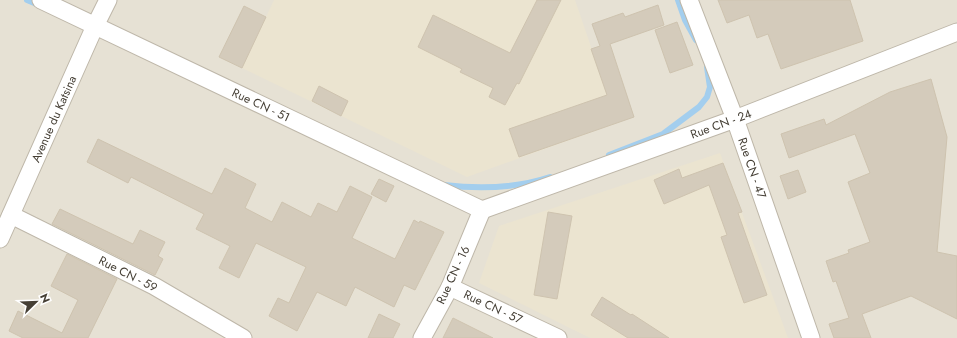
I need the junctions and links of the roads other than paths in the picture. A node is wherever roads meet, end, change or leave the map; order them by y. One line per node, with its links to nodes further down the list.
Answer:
1 (41, 0): 4 (street, Rue CN - 51)
2 (108, 0): 4 (street, Avenue du Katsina)
3 (689, 0): 6 (street, Rue CN - 47)
4 (95, 26): 7 (street, Rue CN - 51); 8 (street, Avenue du Katsina)
5 (957, 32): 6 (street, Rue CN - 24)
6 (735, 119): 7 (street, Rue CN - 24); 14 (street, Rue CN - 47)
7 (482, 210): 10 (street, Rue CN - 16)
8 (11, 216): 9 (street, Avenue du Katsina); 11 (street, Rue CN - 59)
9 (0, 239)
10 (450, 287): 12 (street, Rue CN - 16); 13 (street, Rue CN - 57)
11 (243, 338)
12 (422, 338)
13 (558, 338)
14 (811, 338)

